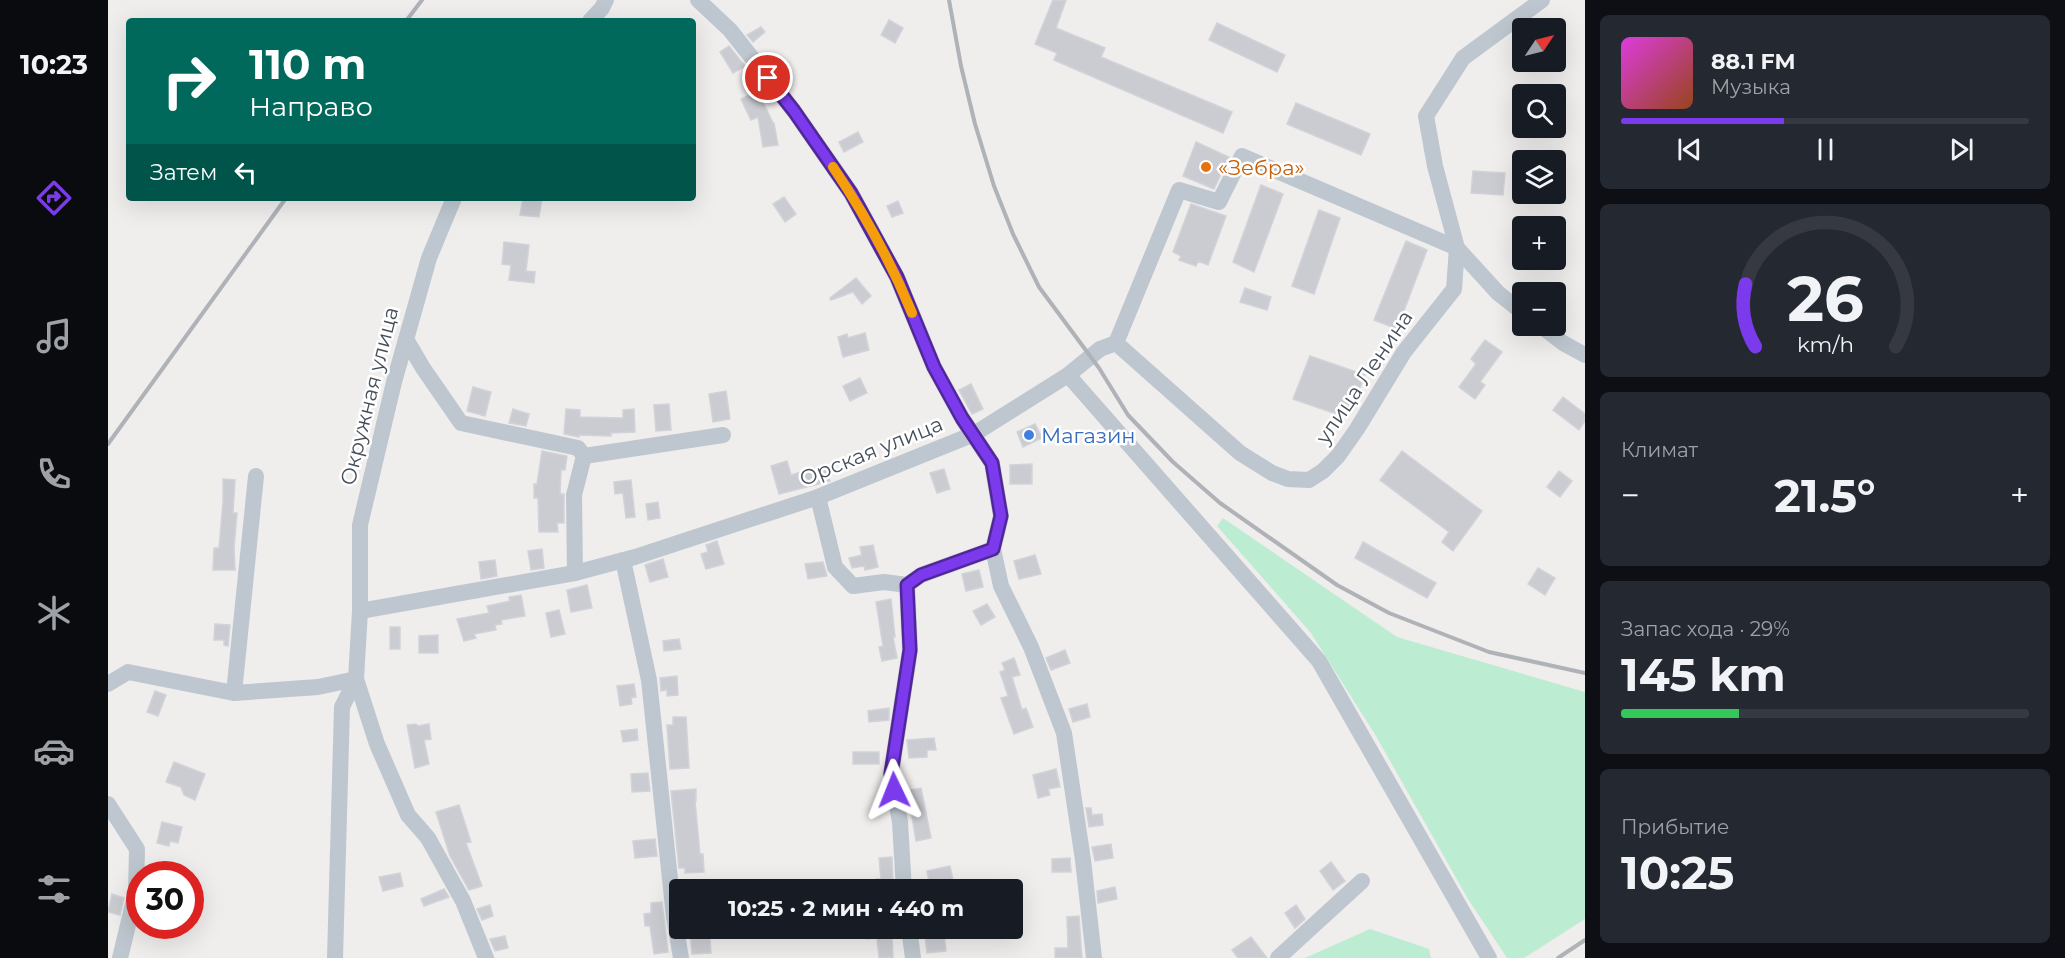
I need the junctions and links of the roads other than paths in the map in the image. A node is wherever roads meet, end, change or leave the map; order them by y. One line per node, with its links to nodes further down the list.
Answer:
1 (606, 0): 4 (street)
2 (698, 0): 13 (street)
3 (1542, 0): 6 (street, улица Ленина)
4 (593, 18)
5 (453, 201): 9 (street, Окружная улица)
6 (1457, 248): 7 (street); 10 (street); 10 (street, улица Ленина)
7 (1512, 304)
8 (1554, 336): 11 (street)
9 (406, 339): 15 (street); 22 (street, Окружная улица)
10 (1116, 343): 12 (street, Орская улица)
11 (1585, 355)
12 (1068, 375): 13 (street, Орская улица); 37 (street)
13 (974, 434): 17 (street, Орская улица); 18 (street)
14 (723, 435): 15 (street)
15 (584, 456): 20 (street)
16 (256, 476): 25 (street)
17 (818, 497): 19 (street, Орская улица); 21 (street)
18 (993, 549): 21 (street); 35 (street)
19 (623, 560): 20 (street, Орская улица); 33 (street)
20 (575, 573): 22 (street, Орская улица)
21 (907, 585): 27 (street)
22 (360, 611): 23 (street, Окружная улица)
23 (356, 679): 25 (street); 31 (street); 32 (street)
24 (108, 684): 25 (street)
25 (234, 693)
26 (108, 804): 30 (street)
27 (903, 879)
28 (1362, 881): 36 (street)
29 (910, 939): 34 (street)
30 (120, 958)
31 (335, 958)
32 (486, 958)
33 (681, 958)
34 (913, 958)
35 (1094, 958)
36 (1278, 958)
37 (1490, 958)

